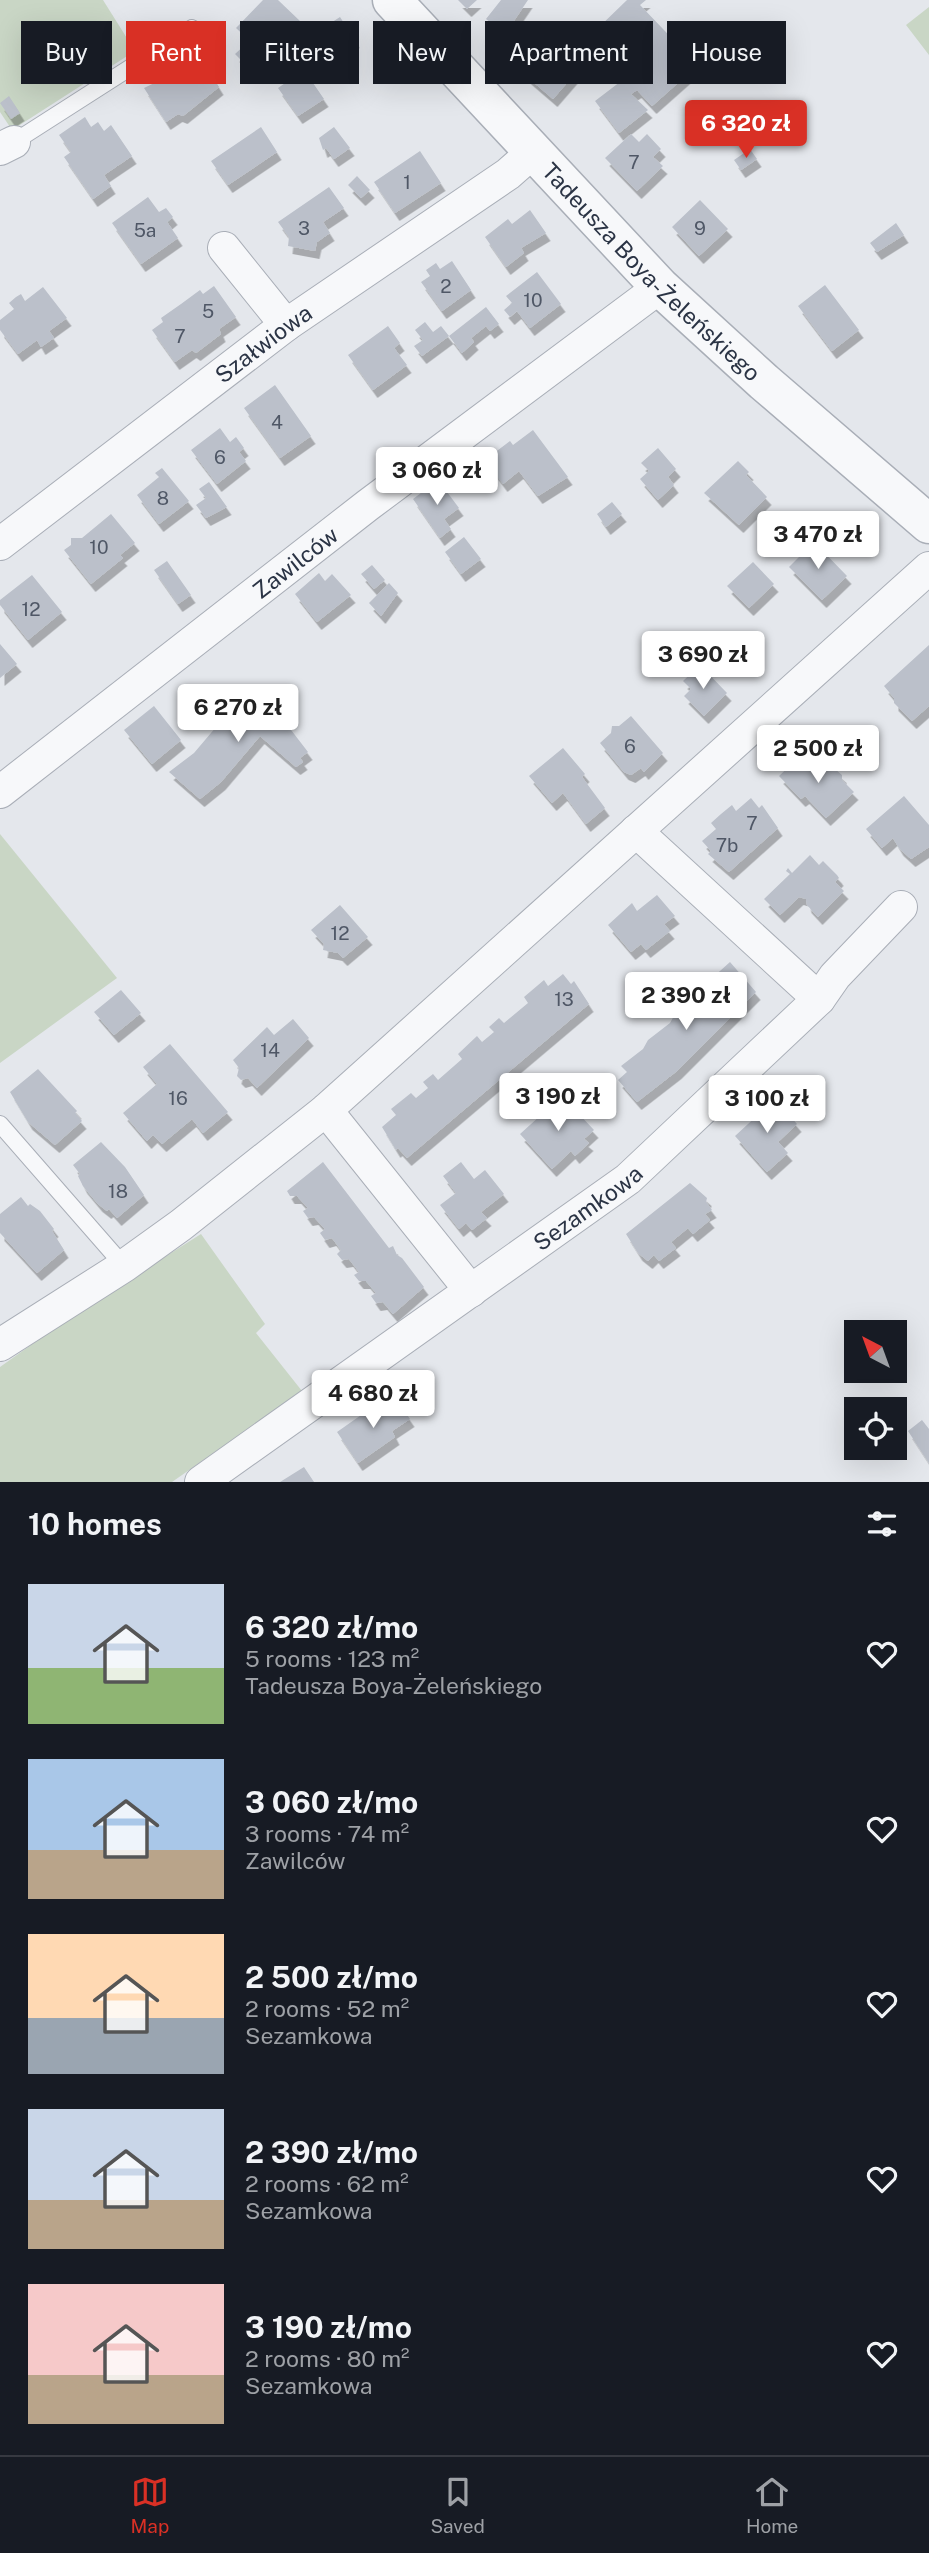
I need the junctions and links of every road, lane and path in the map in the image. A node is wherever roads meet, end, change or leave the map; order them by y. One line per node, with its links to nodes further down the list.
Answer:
1 (392, 0): 4 (street, Tadeusza Boya-Żeleńskiego)
2 (126, 70): 3 (lane)
3 (7, 145)
4 (533, 152): 6 (street, Tadeusza Boya-Żeleńskiego); 7 (street, Szałwiowa)
5 (224, 248): 7 (street)
6 (660, 287): 8 (street, Tadeusza Boya-Żeleńskiego); 11 (street, Zawilców)
7 (286, 325): 9 (street, Szałwiowa)
8 (929, 524)
9 (0, 544)
10 (929, 568): 12 (street)
11 (0, 792)
12 (636, 831): 14 (street); 15 (street)
13 (901, 907): 14 (street, Sezamkowa)
14 (819, 999): 18 (street, Sezamkowa)
15 (326, 1110): 17 (street); 18 (street)
16 (0, 1124): 17 (lane)
17 (124, 1266): 19 (street)
18 (471, 1291): 20 (street, Sezamkowa)
19 (0, 1345)
20 (201, 1482)

